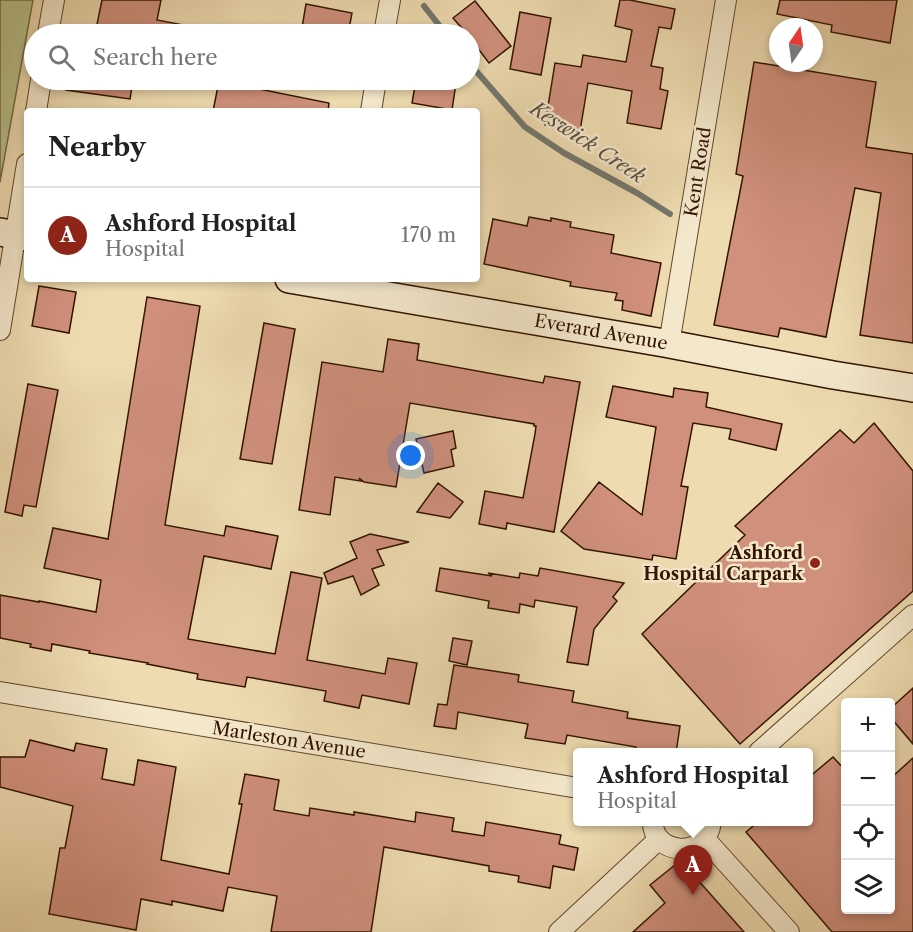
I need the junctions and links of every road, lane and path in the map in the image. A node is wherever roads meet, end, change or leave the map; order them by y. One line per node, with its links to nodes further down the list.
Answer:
1 (54, 0): 4 (street)
2 (390, 0): 5 (street)
3 (726, 0): 14 (street, Kent Road)
4 (50, 24)
5 (386, 24)
6 (39, 90): 8 (street)
7 (374, 90): 9 (street)
8 (36, 108)
9 (371, 108)
10 (24, 180): 11 (street)
11 (14, 235): 13 (street)
12 (341, 283): 14 (street, Everard Avenue)
13 (0, 330)
14 (669, 344): 15 (street, Everard Avenue)
15 (913, 388)
16 (913, 615): 18 (street)
17 (0, 692): 19 (street, Marleston Avenue)
18 (765, 748)
19 (573, 787)
20 (656, 830): 21 (street); 22 (street)
21 (708, 830): 23 (street)
22 (559, 932)
23 (789, 932)

